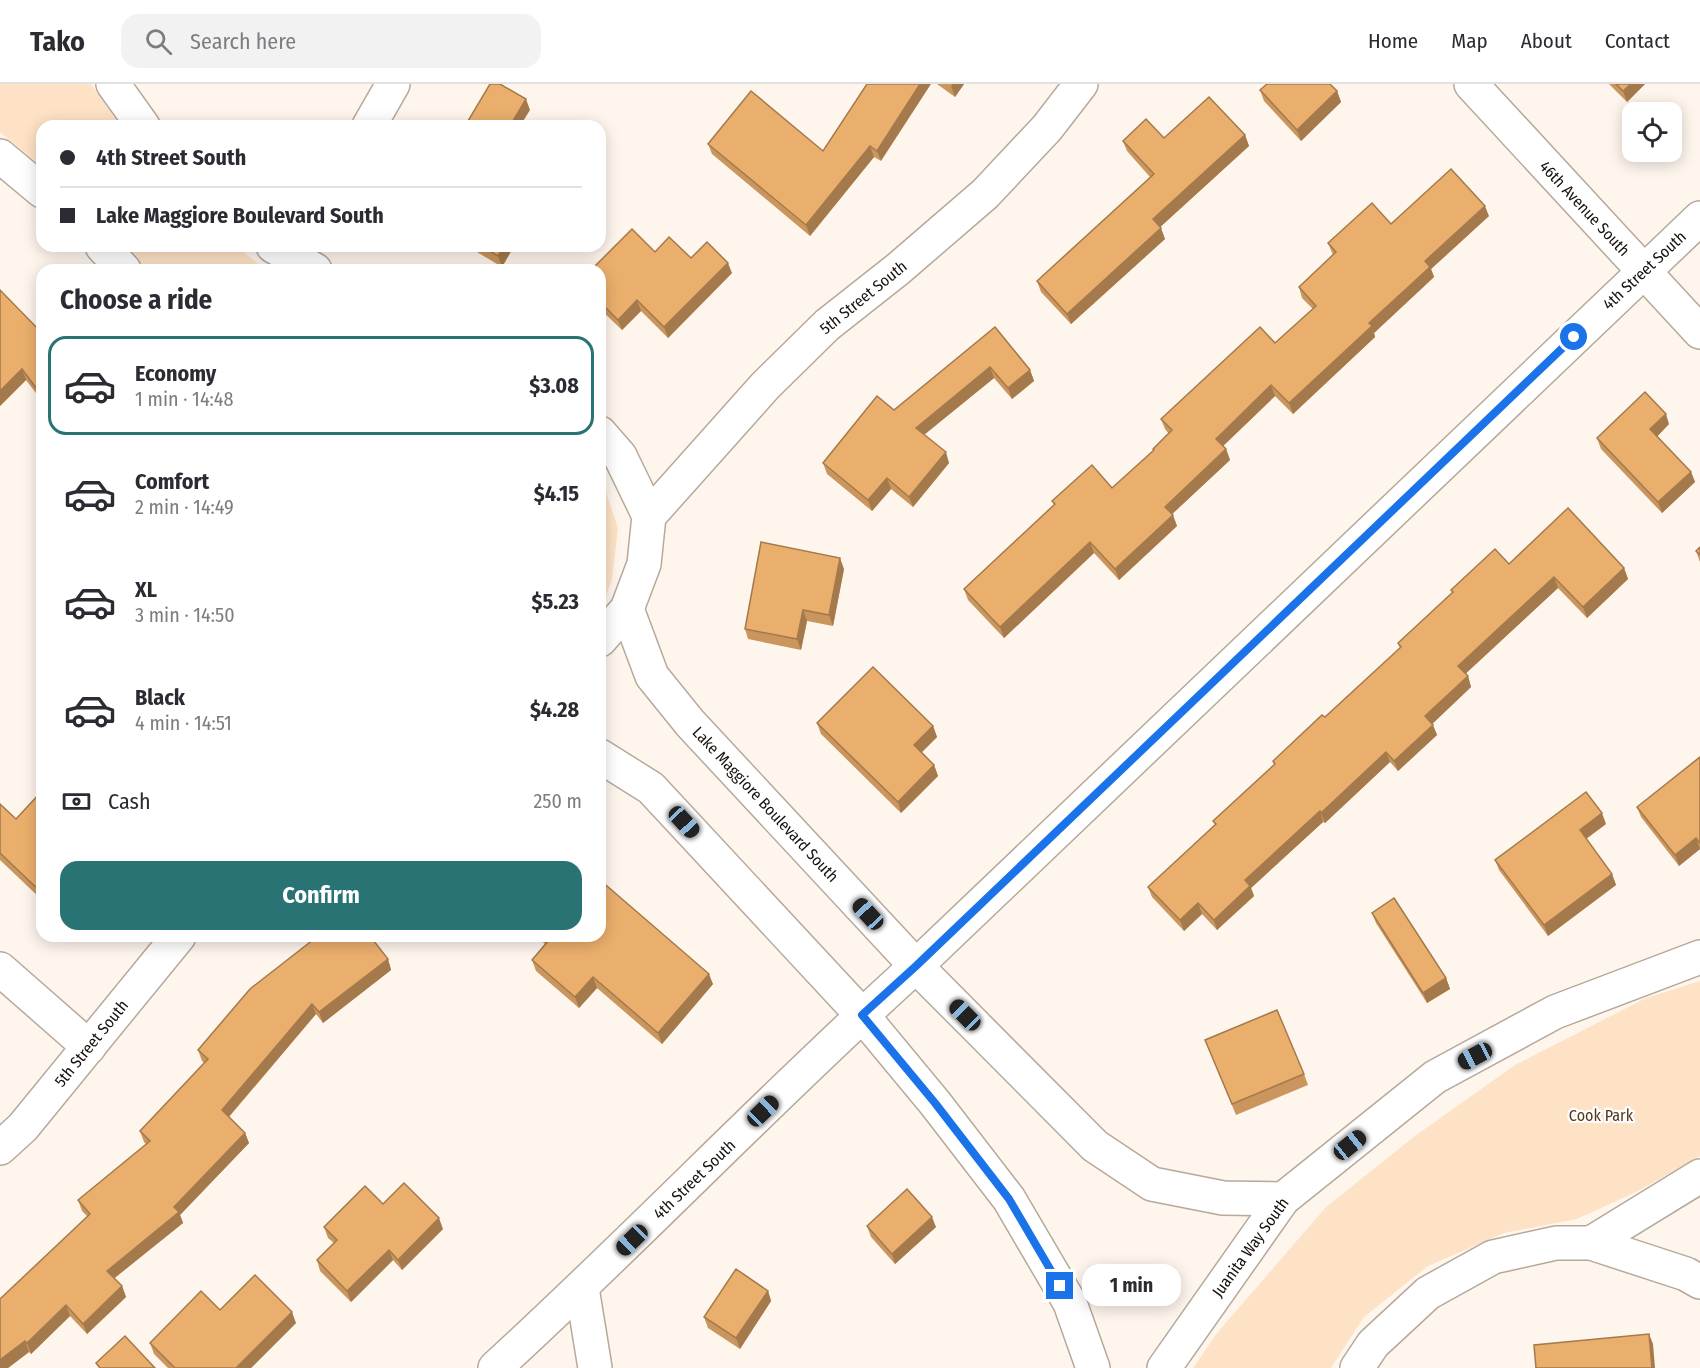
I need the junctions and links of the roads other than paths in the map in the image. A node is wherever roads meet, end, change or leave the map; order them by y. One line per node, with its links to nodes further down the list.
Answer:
1 (113, 84): 5 (street)
2 (393, 84): 6 (street)
3 (1081, 84): 17 (street, 5th Street South)
4 (1471, 84): 14 (street, 46th Avenue South)
5 (139, 120)
6 (372, 120)
7 (0, 156): 8 (street)
8 (36, 186)
9 (1700, 218): 14 (street, 4th Street South)
10 (108, 252): 13 (street)
11 (288, 252): 12 (street)
12 (308, 260)
13 (118, 264)
14 (1643, 271): 15 (street, 46th Avenue South); 23 (street, 4th Street South)
15 (1700, 332)
16 (606, 441): 17 (street)
17 (649, 516): 18 (street)
18 (627, 609): 19 (street); 23 (street, Lake Maggiore Boulevard South)
19 (606, 633)
20 (606, 760): 25 (street)
21 (174, 942): 26 (street, 5th Street South)
22 (1700, 957): 29 (street, Juanita Way South)
23 (916, 966): 25 (street, 4th Street South); 29 (street, Lake Maggiore Boulevard South)
24 (0, 969): 26 (street)
25 (862, 1015): 32 (street, 4th Street South); 35 (street)
26 (89, 1047): 27 (street, 5th Street South)
27 (0, 1148)
28 (1700, 1176): 30 (street)
29 (1283, 1198): 36 (street, Juanita Way South)
30 (1591, 1243): 31 (street); 37 (street)
31 (1700, 1282)
32 (582, 1288): 33 (street, 4th Street South); 34 (street)
33 (495, 1368)
34 (595, 1368)
35 (1093, 1368)
36 (1164, 1368)
37 (1357, 1368)

